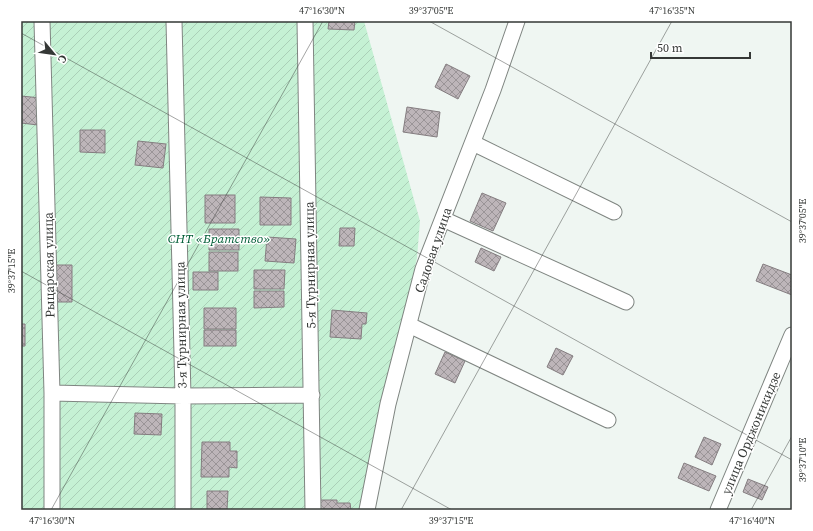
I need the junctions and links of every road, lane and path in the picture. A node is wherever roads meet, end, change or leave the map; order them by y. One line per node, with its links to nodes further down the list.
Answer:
1 (42, 21): 11 (street, Рыцарская улица)
2 (174, 21): 13 (street, 3-я Турнирная улица)
3 (305, 21): 12 (street, 5-я Турнирная улица)
4 (517, 21): 5 (street, Садовая улица)
5 (473, 143): 6 (street); 7 (street, Садовая улица)
6 (614, 212)
7 (443, 219): 8 (street); 9 (street, Садовая улица)
8 (626, 302)
9 (409, 325): 14 (street); 18 (street, Садовая улица)
10 (792, 335): 19 (street, улица Орджоникидзе)
11 (52, 393): 13 (street); 15 (street, Рыцарская улица)
12 (312, 394): 13 (street); 17 (street, 5-я Турнирная улица)
13 (183, 396): 16 (street, 3-я Турнирная улица)
14 (608, 420)
15 (52, 510)
16 (183, 510)
17 (313, 510)
18 (367, 510)
19 (718, 510)

